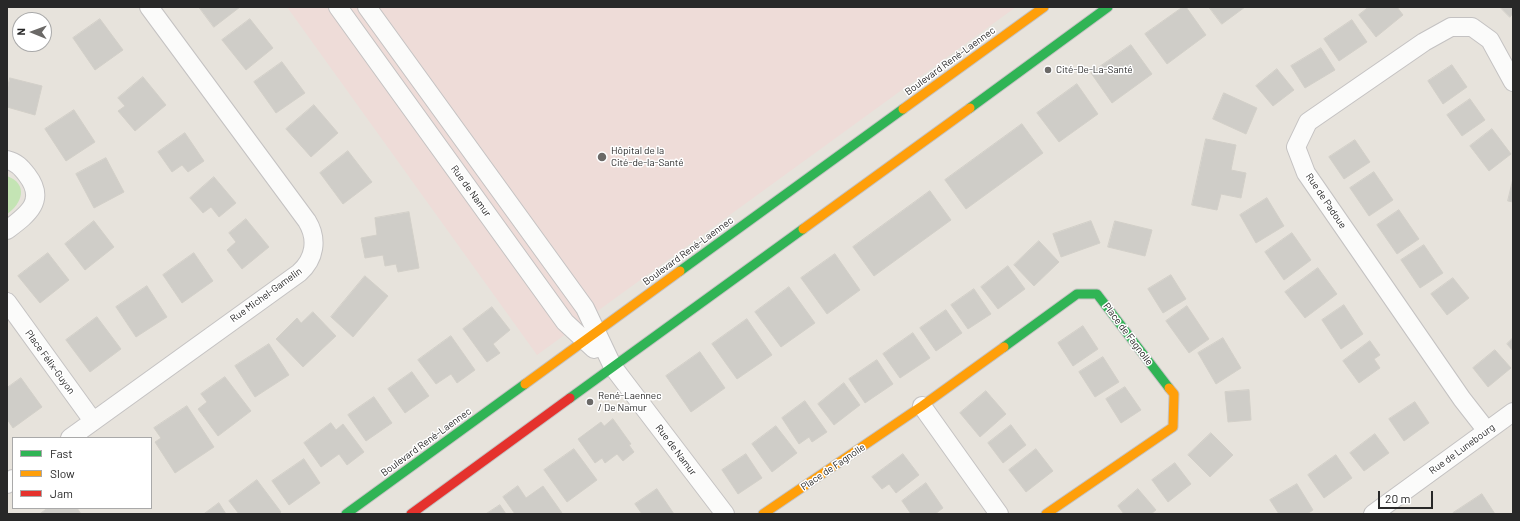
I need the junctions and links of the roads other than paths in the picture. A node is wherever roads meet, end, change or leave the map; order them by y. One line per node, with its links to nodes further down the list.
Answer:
1 (149, 7): 14 (street, Rue Michel-Gamelin)
2 (338, 7): 10 (street, Rue de Namur)
3 (367, 7): 10 (street, Rue de Namur)
4 (1044, 7): 10 (street, Boulevard René-Laennec)
5 (1108, 7): 11 (street)
6 (1513, 82): 15 (street, Rue de Padoue)
7 (7, 160): 8 (street)
8 (7, 230)
9 (7, 302): 14 (street, Place Félix-Guyon)
10 (590, 336): 11 (street, Rue de Namur); 17 (street, Boulevard René-Laennec)
11 (614, 367): 18 (street); 19 (street, Rue de Namur)
12 (922, 406): 20 (street, Place de Fagnolle); 21 (street); 22 (street, Place de Fagnolle)
13 (1513, 412): 15 (street, Rue de Lunebourg)
14 (94, 421): 16 (street, Rue Michel-Gamelin)
15 (1487, 431): 23 (street, Rue de Lunebourg)
16 (71, 437)
17 (346, 514)
18 (411, 514)
19 (725, 514)
20 (763, 514)
21 (999, 514)
22 (1046, 514)
23 (1373, 514)

